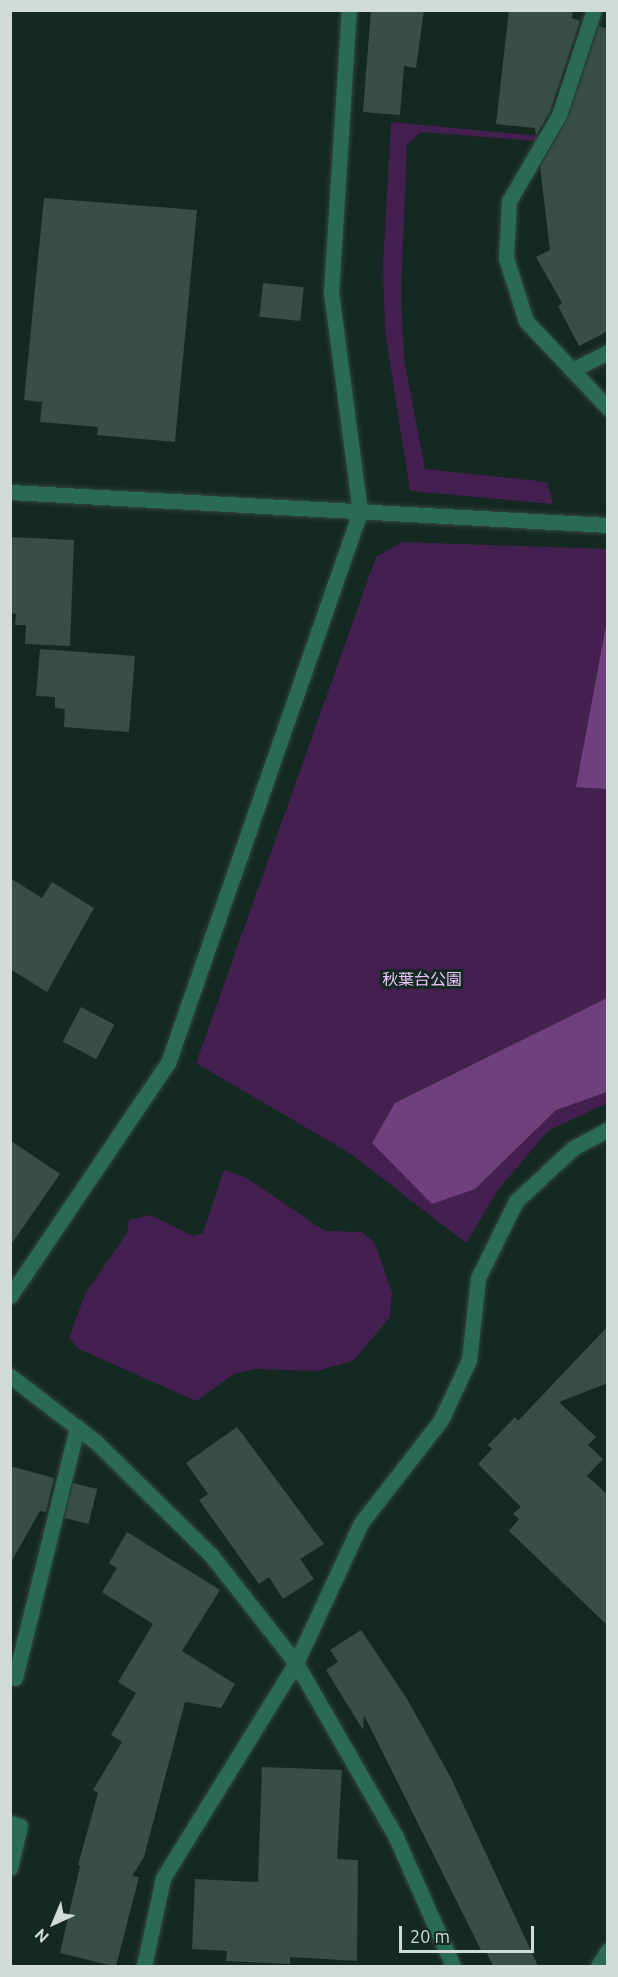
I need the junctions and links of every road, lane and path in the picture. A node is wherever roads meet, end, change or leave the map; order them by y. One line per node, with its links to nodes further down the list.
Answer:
1 (349, 10): 7 (street)
2 (594, 10): 4 (street)
3 (608, 351): 4 (street)
4 (572, 370): 5 (street)
5 (608, 408)
6 (10, 492): 7 (street)
7 (360, 512): 8 (street); 10 (street)
8 (608, 525)
9 (608, 1129): 13 (street)
10 (10, 1296)
11 (10, 1376): 12 (street)
12 (77, 1427): 13 (street); 14 (street)
13 (296, 1663): 18 (street); 19 (street)
14 (15, 1678)
15 (10, 1823): 16 (street)
16 (10, 1868)
17 (608, 1950): 20 (street)
18 (144, 1966)
19 (453, 1966)
20 (598, 1966)

